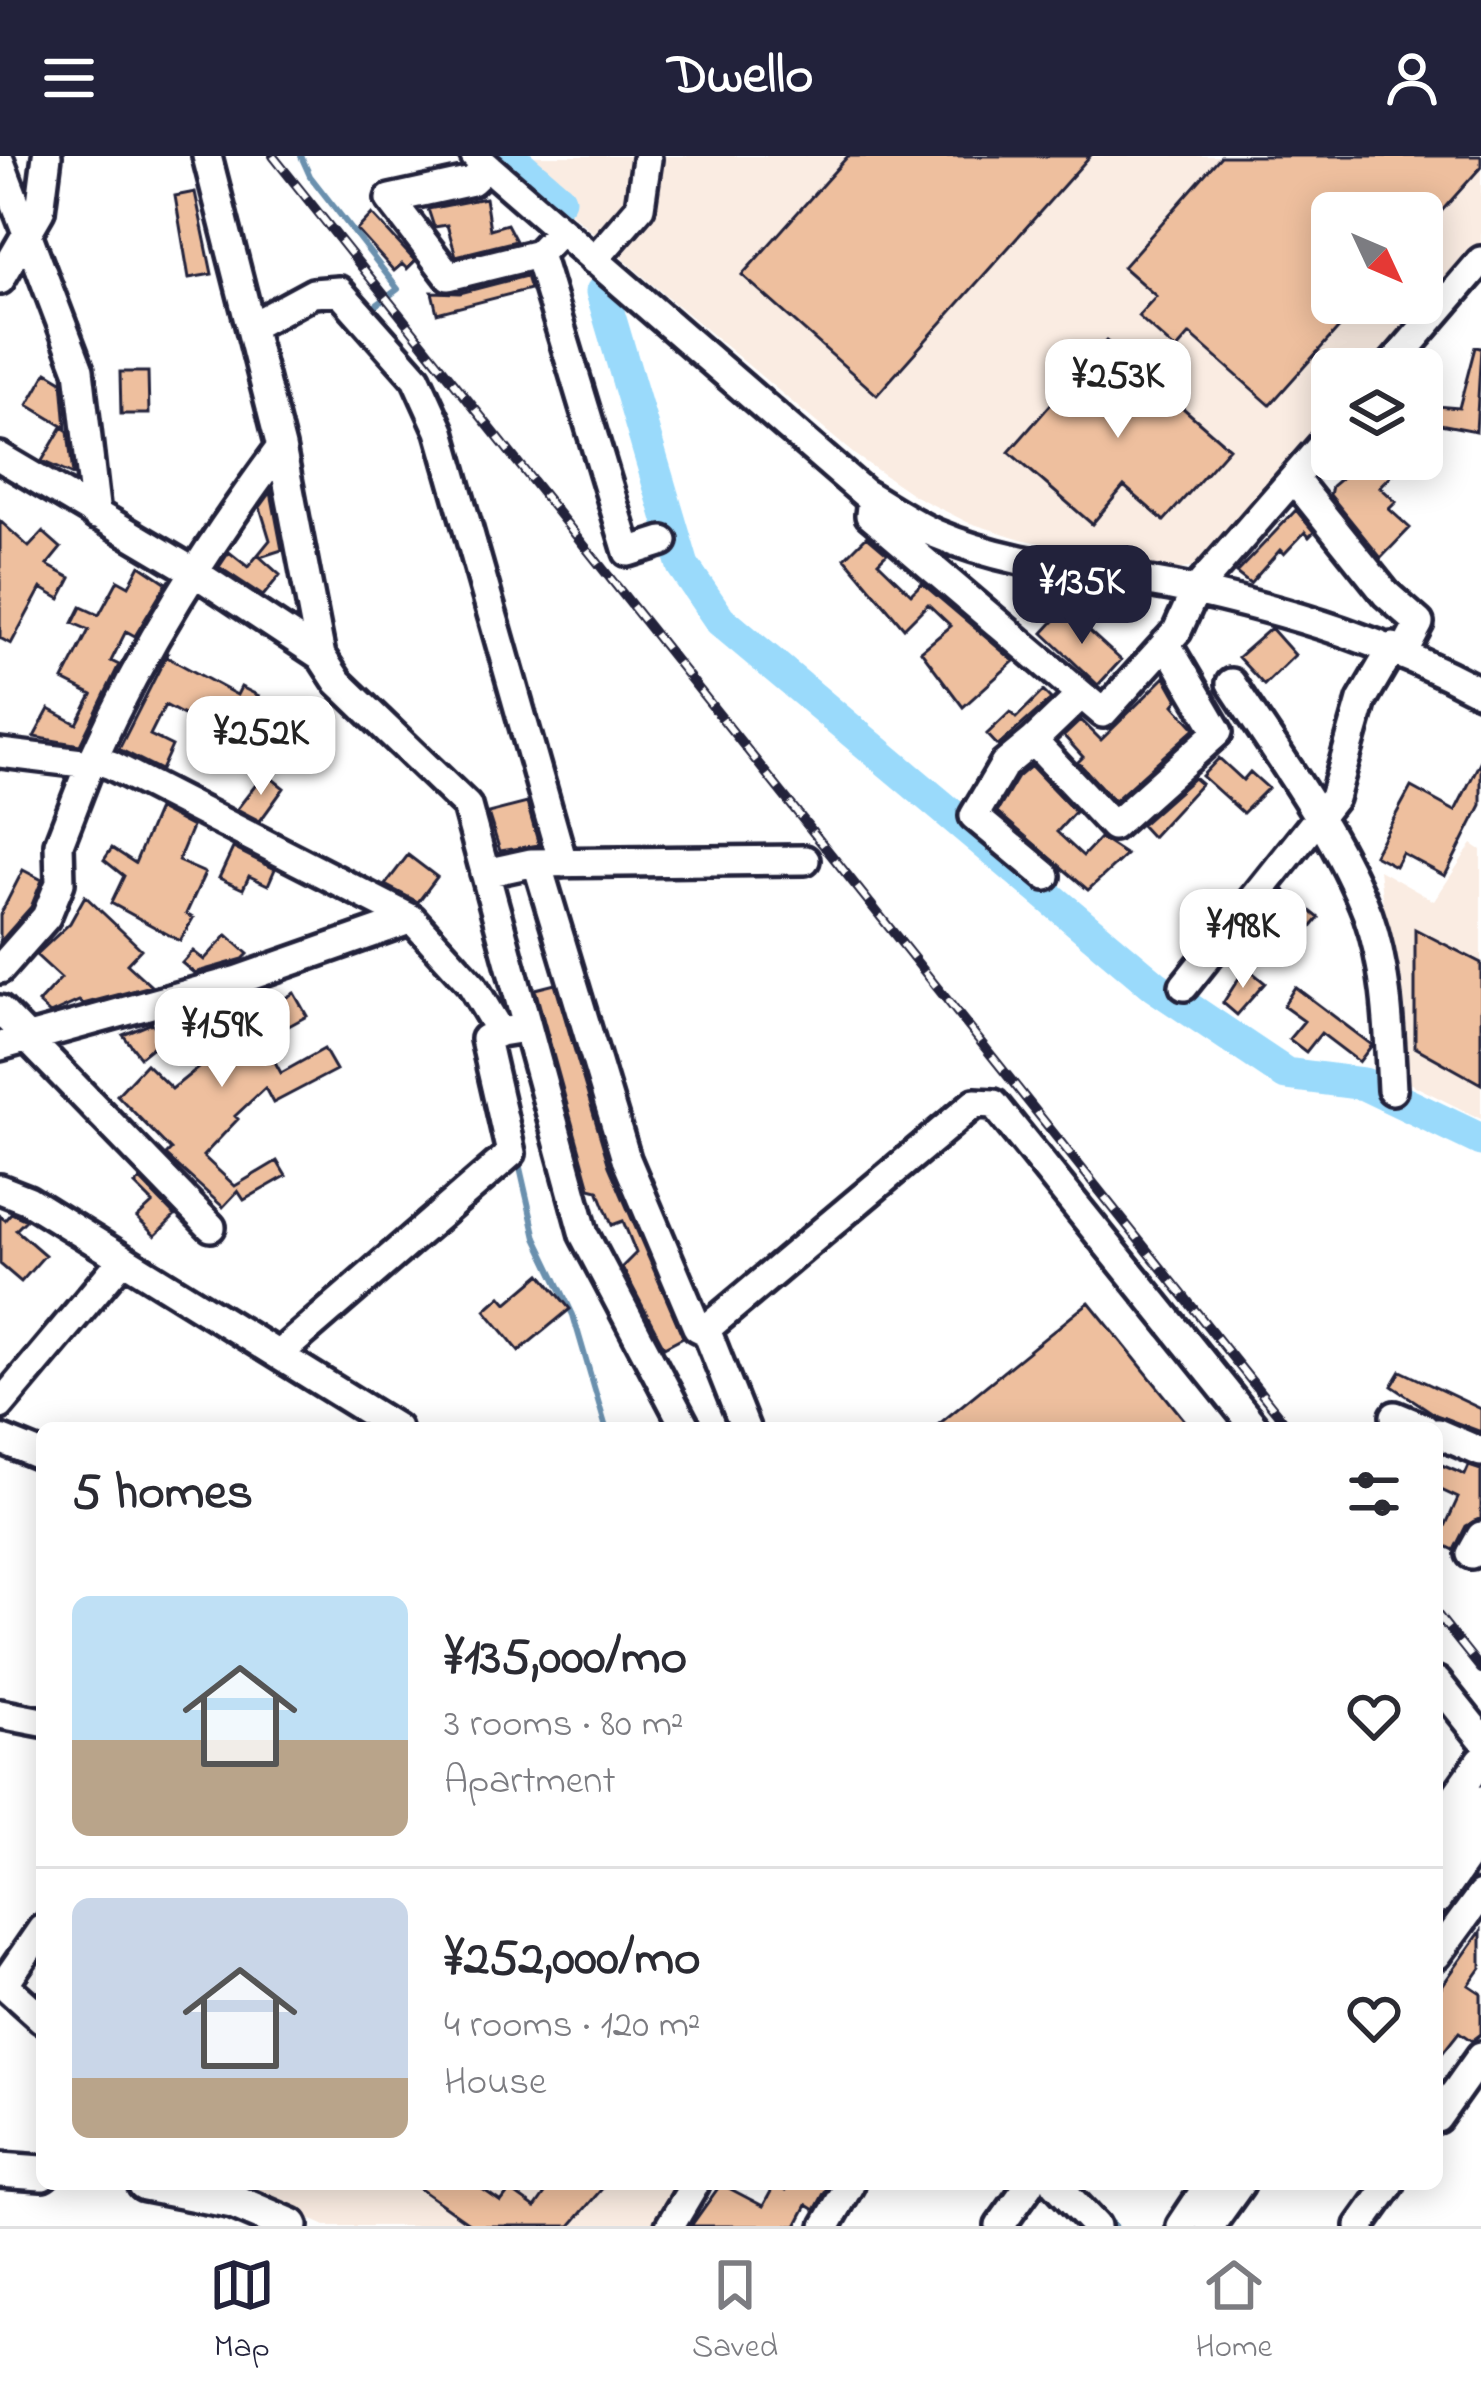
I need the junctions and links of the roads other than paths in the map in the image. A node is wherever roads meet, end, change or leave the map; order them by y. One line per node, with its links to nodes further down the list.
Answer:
1 (47, 156): 7 (street)
2 (207, 156): 14 (street)
3 (646, 159): 9 (street)
4 (481, 161): 6 (street); 8 (street)
5 (0, 162): 7 (street)
6 (560, 231): 8 (street); 9 (street)
7 (26, 237): 11 (street); 21 (street)
8 (538, 254): 22 (street)
9 (594, 260): 20 (street)
10 (1481, 261): 12 (street)
11 (0, 280)
12 (1452, 295): 13 (street); 15 (street)
13 (1481, 303)
14 (252, 326): 16 (street); 36 (street)
15 (1406, 348)
16 (280, 447): 23 (street); 27 (street)
17 (0, 457): 21 (street)
18 (1311, 458): 19 (street)
19 (1294, 478): 24 (street); 26 (street)
20 (872, 498): 24 (street); 30 (street)
21 (97, 515): 23 (street)
22 (663, 542)
23 (188, 576): 27 (street); 33 (street)
24 (1196, 591): 25 (street); 26 (street)
25 (1166, 643): 30 (street); 31 (street)
26 (1399, 649): 29 (street); 34 (street)
27 (321, 656): 37 (street)
28 (1232, 683): 34 (street)
29 (1481, 692)
30 (1081, 695): 31 (street)
31 (1033, 740): 38 (street)
32 (0, 753): 33 (street)
33 (92, 762): 39 (street); 40 (street)
34 (1318, 819): 41 (street); 46 (street)
35 (805, 860): 36 (street)
36 (550, 863): 37 (street); 50 (street)
37 (485, 873): 43 (street)
38 (1046, 876)
39 (412, 920): 43 (street); 44 (street)
40 (0, 969)
41 (1184, 986)
42 (0, 1010): 44 (street)
43 (514, 1030): 51 (street); 55 (street)
44 (28, 1038): 45 (street); 48 (street)
45 (0, 1046)
46 (1391, 1090)
47 (0, 1189): 49 (street)
48 (211, 1227)
49 (122, 1260): 51 (street); 52 (street)
50 (707, 1331): 56 (street); 57 (street)
51 (279, 1354): 54 (street)
52 (0, 1405)
53 (1394, 1416): 58 (street)
54 (386, 1422)
55 (683, 1422)
56 (743, 1422)
57 (1250, 1422)
58 (1409, 1422)
59 (1443, 1436): 61 (street)
60 (0, 1439): 62 (street)
61 (1481, 1452)
62 (36, 1454)
63 (1443, 1690): 66 (street)
64 (0, 1714): 65 (street)
65 (36, 1721)
66 (1481, 1737)
67 (1481, 1760): 69 (street)
68 (1481, 1800): 71 (street)
69 (1443, 1814)
70 (1481, 1837): 72 (street)
71 (1443, 1854)
72 (1443, 1891)
73 (1481, 1895): 75 (street)
74 (36, 1937): 76 (street)
75 (1443, 1947)
76 (2, 1982): 77 (street)
77 (36, 2013)
78 (1481, 2056): 79 (street)
79 (1446, 2086)
80 (0, 2170): 81 (main road)
81 (36, 2173)
82 (201, 2190): 91 (main road)
83 (691, 2190): 92 (street)
84 (847, 2190): 93 (street)
85 (1026, 2190): 94 (street)
86 (1062, 2190): 90 (street)
87 (1239, 2190): 89 (street)
88 (1386, 2190): 95 (street)
89 (1209, 2206)
90 (1091, 2221)
91 (292, 2226)
92 (670, 2226)
93 (826, 2226)
94 (1000, 2226)
95 (1360, 2226)

